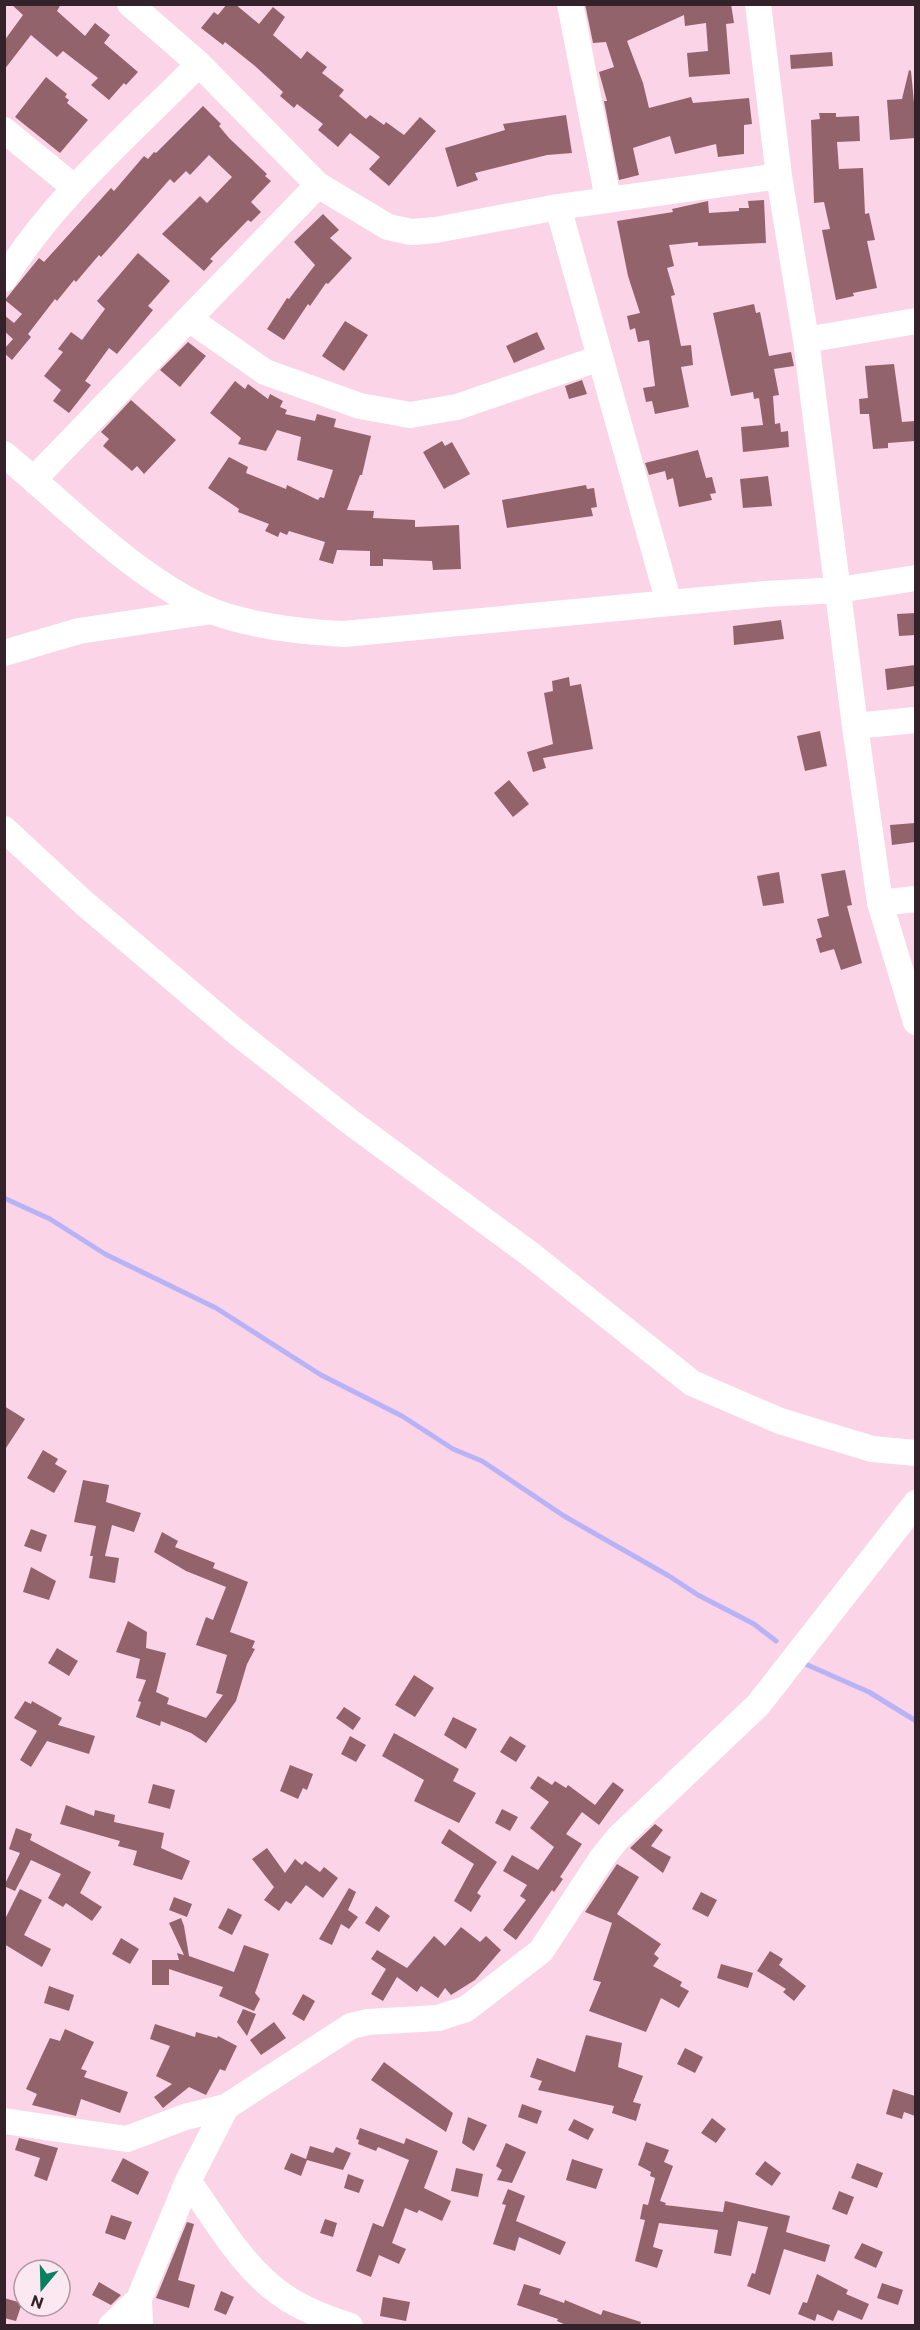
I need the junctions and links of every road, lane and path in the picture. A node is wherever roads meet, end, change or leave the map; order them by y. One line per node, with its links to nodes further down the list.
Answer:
1 (130, 4): 4 (street)
2 (570, 4): 9 (street)
3 (758, 4): 6 (street)
4 (199, 64): 7 (street); 8 (street)
5 (4, 130): 8 (street)
6 (779, 176): 9 (street); 14 (street)
7 (318, 185): 10 (street); 12 (street)
8 (75, 188): 11 (street)
9 (608, 199): 10 (street)
10 (558, 207): 15 (street)
11 (4, 279)
12 (189, 319): 15 (street); 17 (street)
13 (915, 321): 14 (street)
14 (806, 340): 19 (street)
15 (600, 358): 20 (street)
16 (4, 454): 17 (street)
17 (34, 479): 21 (street)
18 (915, 578): 19 (street)
19 (838, 590): 20 (street); 24 (street)
20 (669, 603): 21 (street)
21 (212, 611): 22 (street)
22 (4, 653)
23 (915, 720): 24 (street)
24 (855, 726): 27 (street)
25 (4, 829): 29 (street)
26 (915, 899): 27 (street)
27 (880, 903): 28 (street)
28 (915, 1022)
29 (915, 1453)
30 (915, 1503): 31 (street)
31 (225, 2107): 32 (street); 33 (street)
32 (4, 2121)
33 (188, 2181): 34 (street); 37 (street)
34 (139, 2299): 35 (street); 36 (street)
35 (111, 2325)
36 (140, 2325)
37 (350, 2325)

